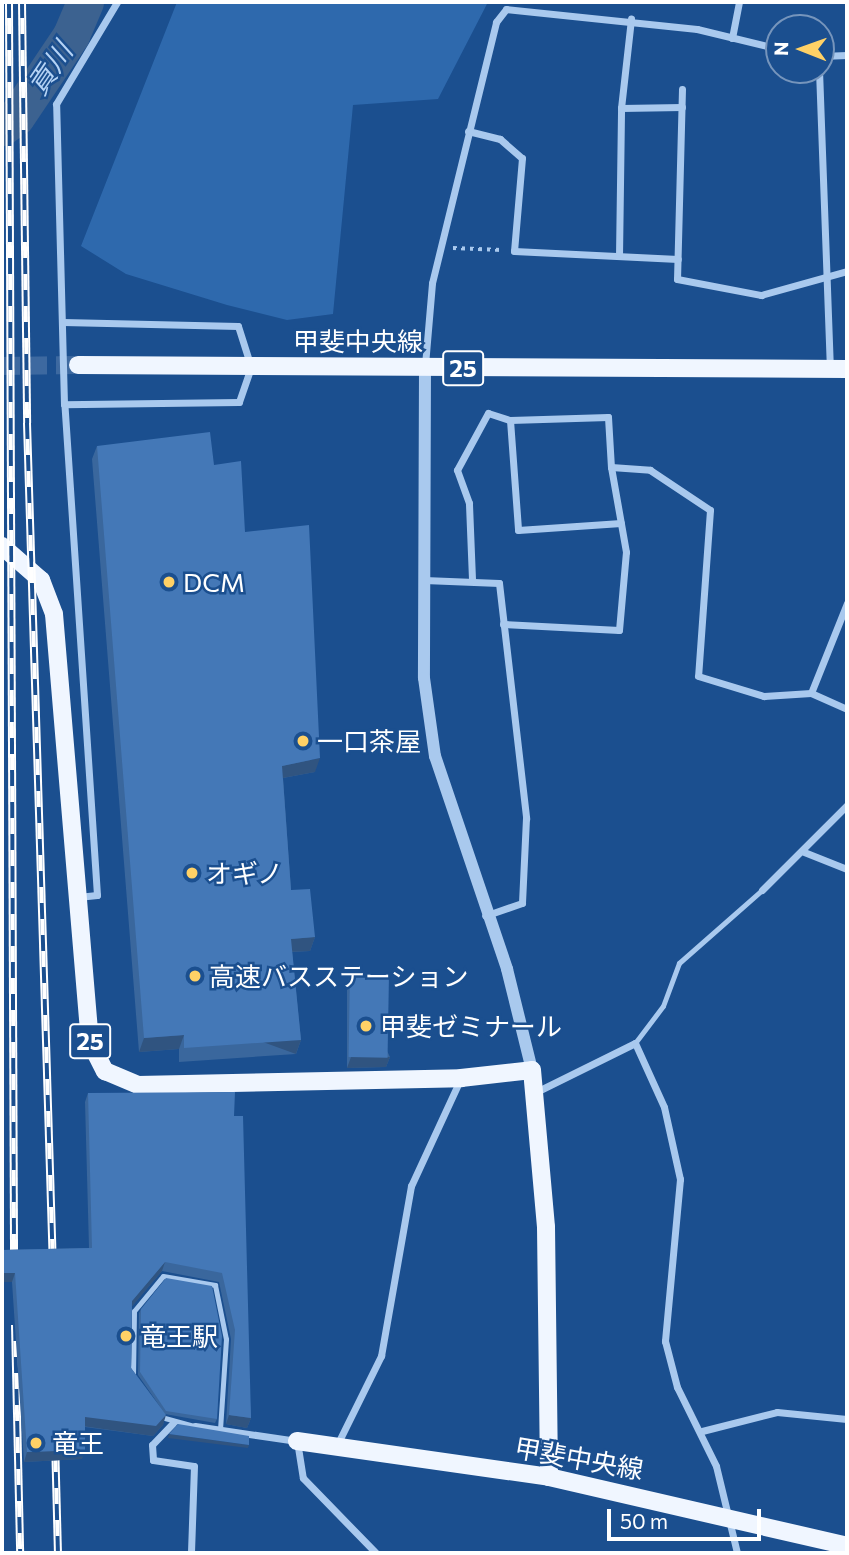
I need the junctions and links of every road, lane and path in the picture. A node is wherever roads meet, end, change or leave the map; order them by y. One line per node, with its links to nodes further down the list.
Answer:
1 (117, 2): 17 (street)
2 (739, 2): 4 (street)
3 (631, 19): 4 (street); 9 (street); 10 (street)
4 (732, 38): 5 (street)
5 (765, 46)
6 (819, 84): 16 (street)
7 (682, 89): 8 (street)
8 (682, 107): 9 (street); 14 (street)
9 (621, 108): 13 (street)
10 (468, 131): 11 (street); 12 (street)
11 (440, 247): 12 (path); 20 (street)
12 (514, 251): 13 (street)
13 (619, 256): 14 (street)
14 (678, 259): 16 (street)
15 (847, 271): 16 (street)
16 (823, 278): 21 (street)
17 (63, 321): 19 (street); 22 (street)
18 (78, 365): 19 (main road, 甲斐中央線 / 25)
19 (251, 367): 20 (main road, 甲斐中央線 / 25); 22 (street)
20 (425, 368): 21 (main road, 甲斐中央線 / 25); 28 (street)
21 (838, 369)
22 (64, 404): 37 (street)
23 (510, 420): 24 (street); 25 (street); 27 (street)
24 (611, 467): 25 (street); 31 (street)
25 (621, 523): 30 (street)
26 (2, 546): 37 (main road, 25)
27 (472, 579): 28 (street); 30 (street)
28 (424, 580): 38 (street)
29 (847, 603): 31 (street)
30 (503, 624): 38 (street)
31 (811, 693): 32 (street)
32 (847, 709)
33 (847, 804): 34 (street)
34 (804, 852): 35 (street); 36 (street)
35 (847, 869)
36 (762, 890): 39 (lane)
37 (78, 897): 41 (main road, 25)
38 (485, 916): 40 (street)
39 (635, 1044): 42 (street); 49 (street)
40 (532, 1070): 41 (main road, 25); 42 (main road)
41 (461, 1078): 51 (street)
42 (536, 1092): 52 (main road)
43 (140, 1388): 48 (lane)
44 (155, 1408): 46 (lane)
45 (847, 1419): 49 (street)
46 (173, 1423): 47 (lane); 55 (street)
47 (195, 1426): 48 (street)
48 (220, 1430): 50 (street)
49 (702, 1431): 53 (street)
50 (297, 1441): 51 (main road, 甲斐中央線); 56 (street)
51 (336, 1447): 52 (main road, 甲斐中央線)
52 (549, 1478): 53 (main road, 甲斐中央線)
53 (731, 1514): 54 (main road, 甲斐中央線); 57 (street)
54 (847, 1546)
55 (191, 1553)
56 (376, 1553)
57 (737, 1553)

